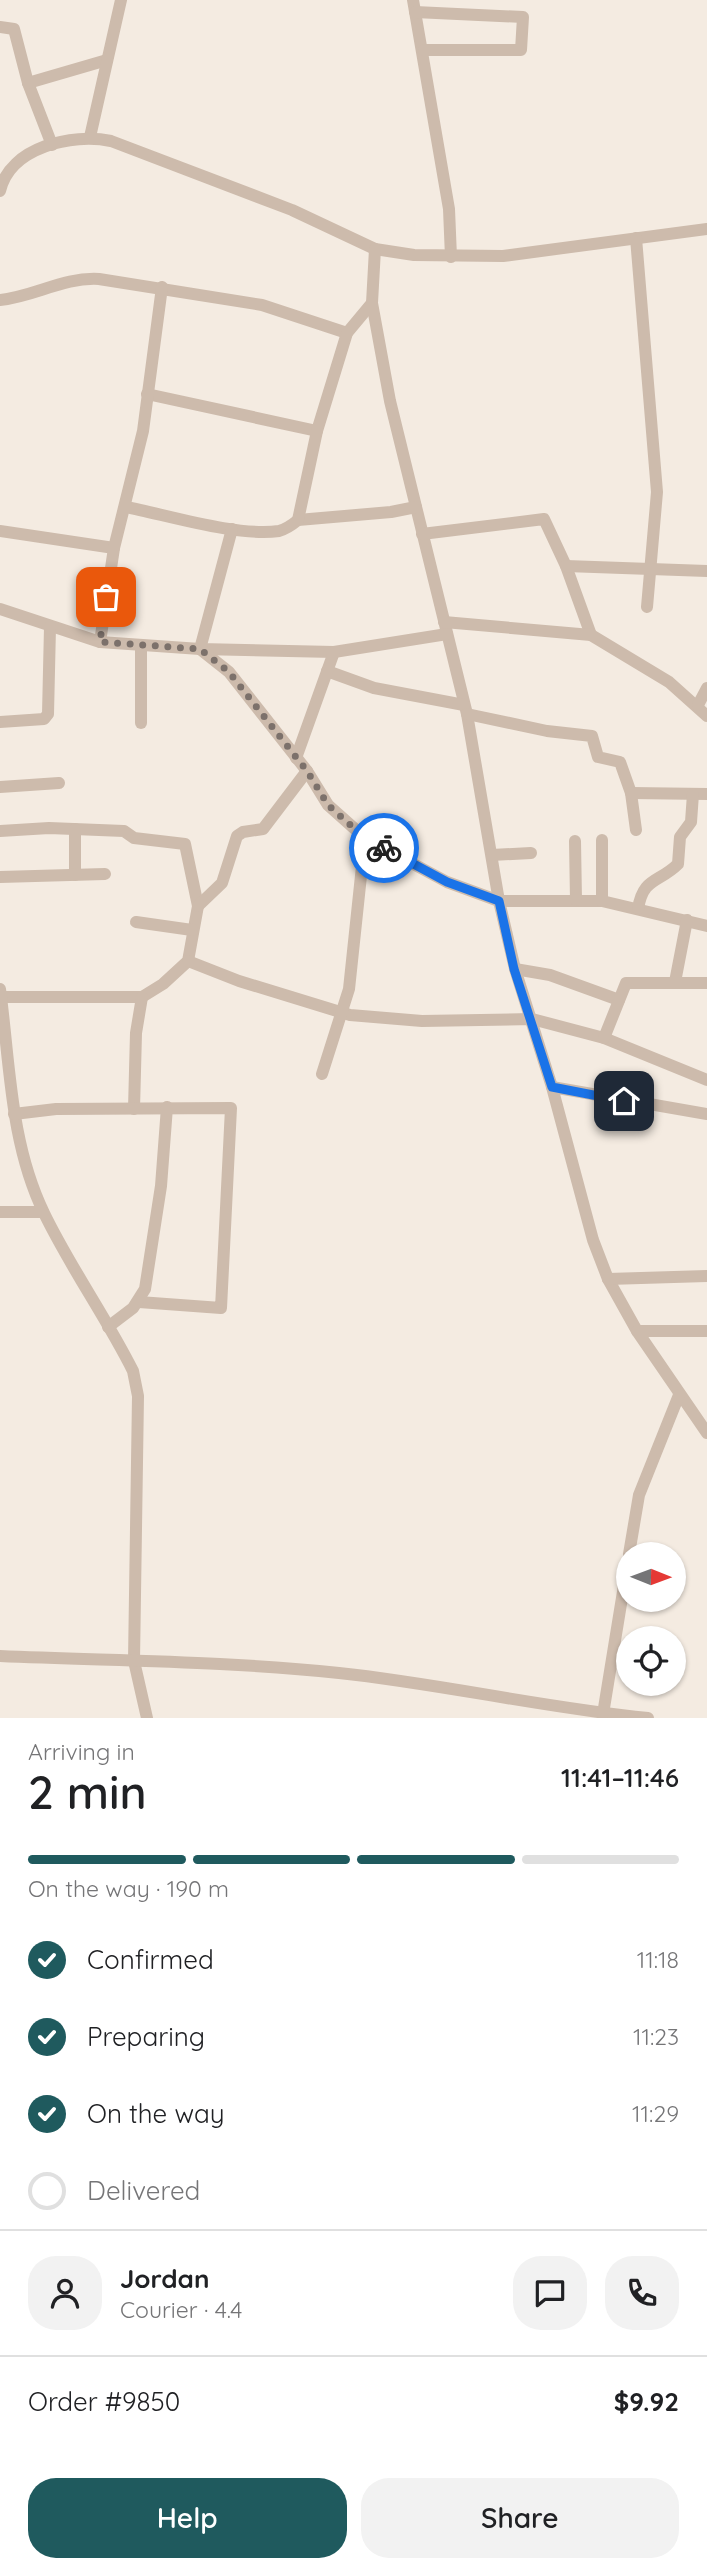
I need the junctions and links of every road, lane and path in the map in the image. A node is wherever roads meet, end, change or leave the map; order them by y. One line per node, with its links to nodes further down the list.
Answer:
1 (121, 0): 5 (street)
2 (414, 6): 4 (street); 4 (street)
3 (0, 27): 6 (street)
4 (424, 50): 14 (street)
5 (107, 60): 6 (street); 7 (street)
6 (28, 83): 8 (street)
7 (90, 137): 8 (street); 13 (street)
8 (52, 145): 9 (street)
9 (7, 163): 10 (street)
10 (0, 191)
11 (707, 229): 12 (street)
12 (636, 238): 14 (street); 29 (street)
13 (375, 249): 14 (street); 17 (street)
14 (451, 257)
15 (162, 287): 16 (street); 18 (street); 19 (street)
16 (0, 300)
17 (372, 303): 18 (street); 22 (street)
18 (347, 333): 20 (street)
19 (147, 394): 20 (street); 21 (street)
20 (317, 431): 23 (street)
21 (126, 507): 24 (street); 27 (street)
22 (415, 507): 23 (street); 26 (street)
23 (298, 520): 24 (street)
24 (232, 529): 38 (street)
25 (0, 531): 27 (street)
26 (422, 534): 28 (street); 34 (street)
27 (114, 548): 36 (street)
28 (566, 566): 29 (street); 35 (street)
29 (650, 567): 30 (street); 31 (street)
30 (707, 571)
31 (647, 607)
32 (0, 608): 33 (street)
33 (50, 627): 36 (street); 45 (street)
34 (446, 628): 35 (street); 39 (street); 43 (street)
35 (591, 635): 42 (street)
36 (100, 642): 37 (street)
37 (141, 646): 38 (street); 46 (street)
38 (200, 649): 39 (street); 47 (street)
39 (334, 652): 40 (street)
40 (327, 671): 43 (street); 47 (street)
41 (707, 688): 42 (street)
42 (698, 705): 44 (street)
43 (466, 710): 51 (street); 61 (street)
44 (707, 716)
45 (0, 722)
46 (141, 723)
47 (296, 758): 48 (street)
48 (307, 771): 57 (street); 68 (street)
49 (59, 783): 50 (street)
50 (0, 787)
51 (631, 793): 52 (street); 55 (street)
52 (693, 794): 53 (street); 69 (street)
53 (707, 794)
54 (75, 830): 56 (street); 63 (street); 68 (street)
55 (636, 830)
56 (0, 831)
57 (365, 838): 66 (street); 81 (street)
58 (602, 840): 67 (street)
59 (575, 841): 65 (street)
60 (530, 853): 61 (street)
61 (492, 855): 66 (street)
62 (105, 874): 63 (street)
63 (75, 875): 64 (street)
64 (0, 877)
65 (576, 900): 66 (street); 67 (street)
66 (499, 901): 75 (street)
67 (602, 901): 69 (street)
68 (198, 906): 73 (street)
69 (638, 909): 70 (street)
70 (687, 920): 72 (street); 76 (street)
71 (136, 922): 73 (street)
72 (707, 926)
73 (192, 930): 74 (street)
74 (188, 961): 79 (street); 81 (street)
75 (514, 969): 80 (street); 82 (street)
76 (675, 982): 77 (street); 80 (street)
77 (707, 983)
78 (1, 993): 79 (street); 86 (street)
79 (142, 997): 89 (street)
80 (619, 1000): 83 (street)
81 (341, 1012): 82 (street); 84 (street)
82 (532, 1019): 83 (street); 87 (street)
83 (604, 1038): 85 (street)
84 (322, 1074)
85 (707, 1080)
86 (5, 1083): 90 (street)
87 (552, 1087): 91 (street); 95 (street)
88 (167, 1107): 89 (street); 96 (street); 96 (street)
89 (134, 1109): 90 (street)
90 (14, 1114): 93 (street)
91 (707, 1114)
92 (0, 1212): 93 (street)
93 (43, 1212): 97 (street)
94 (707, 1276): 95 (street)
95 (608, 1279): 98 (street)
96 (139, 1302): 97 (street)
97 (108, 1327): 105 (street)
98 (637, 1331): 99 (street); 100 (street)
99 (707, 1331)
100 (678, 1395): 101 (street); 102 (street)
101 (707, 1433)
102 (631, 1542)
103 (620, 1612): 107 (street)
104 (0, 1656): 105 (street)
105 (134, 1661): 106 (street); 108 (street)
106 (564, 1713): 107 (street)
107 (603, 1714): 109 (street)
108 (147, 1718)
109 (648, 1718)

